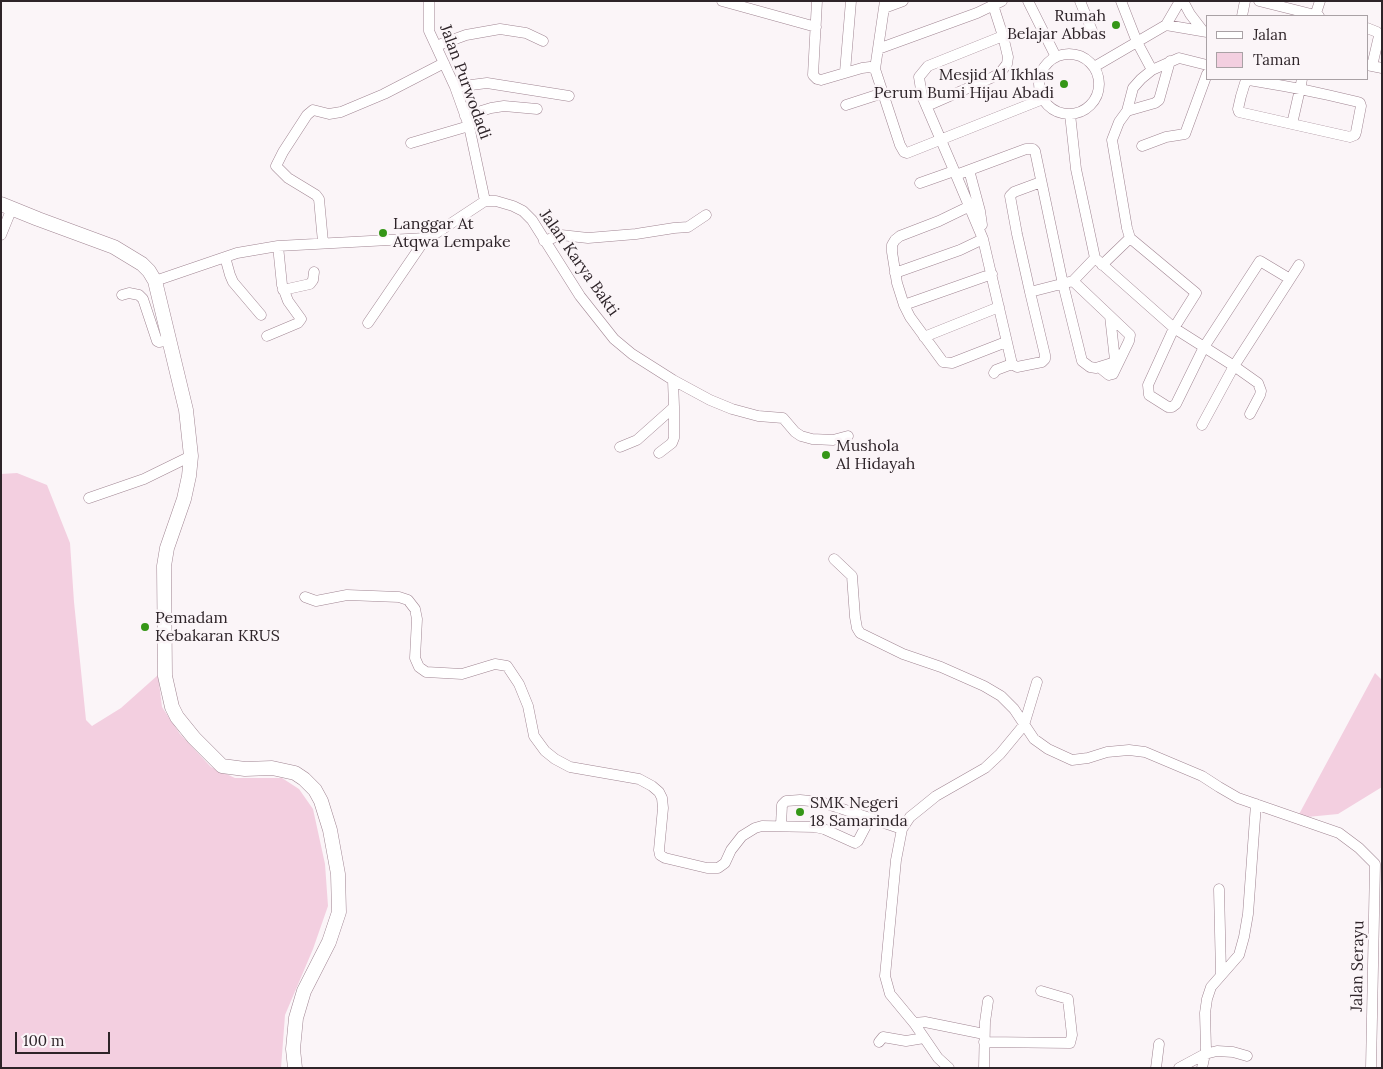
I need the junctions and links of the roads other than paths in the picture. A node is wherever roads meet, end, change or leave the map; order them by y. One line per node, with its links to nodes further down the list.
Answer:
1 (429, 1): 26 (street, Jalan Purwodadi)
2 (722, 1): 19 (street)
3 (817, 1): 19 (street)
4 (851, 1): 36 (street)
5 (903, 1): 14 (street)
6 (1028, 1): 28 (street)
7 (1080, 1): 22 (street)
8 (1182, 1): 18 (street); 21 (street)
9 (1245, 1): 15 (street)
10 (1259, 1): 16 (street)
11 (1320, 1): 17 (street)
12 (998, 3): 23 (street); 27 (street)
13 (1125, 4): 25 (street)
14 (884, 5): 27 (street)
15 (1242, 15)
16 (1313, 15)
17 (1317, 15)
18 (1166, 25): 21 (street); 25 (street)
19 (816, 27): 36 (street)
20 (1368, 28): 32 (street)
21 (1205, 31)
22 (1093, 33)
23 (1004, 36): 44 (street); 44 (street)
24 (543, 41): 26 (street)
25 (1137, 42): 33 (street); 35 (street)
26 (436, 46): 30 (street, Jalan Purwodadi)
27 (878, 49): 34 (street)
28 (1056, 57): 33 (street); 42 (street)
29 (1170, 61): 31 (street); 35 (street); 46 (street)
30 (444, 63): 39 (street, Jalan Purwodadi); 66 (street)
31 (1206, 65)
32 (1373, 66)
33 (1094, 67): 47 (street)
34 (874, 69): 36 (street); 40 (street)
35 (1152, 70): 46 (street)
36 (845, 72)
37 (1206, 77): 52 (street)
38 (1301, 84): 49 (street); 49 (street); 49 (street)
39 (455, 87): 41 (street); 48 (street, Jalan Purwodadi)
40 (883, 93): 43 (street); 50 (street)
41 (569, 96)
42 (1043, 99): 47 (street); 50 (street)
43 (846, 105)
44 (927, 106): 50 (street)
45 (537, 108): 48 (street)
46 (1126, 111): 64 (street)
47 (1070, 114): 69 (street)
48 (467, 121): 51 (street); 57 (street, Jalan Purwodadi)
49 (1292, 124)
50 (942, 140): 54 (street)
51 (411, 143)
52 (1142, 146)
53 (969, 170): 54 (street); 55 (street); 62 (street)
54 (955, 173): 56 (street); 59 (street)
55 (1041, 182): 76 (street); 78 (street)
56 (920, 183)
57 (485, 201): 63 (street); 65 (street, Jalan Karya Bakti)
58 (6, 206): 61 (street); 75 (highway)
59 (970, 206): 62 (street); 72 (street)
60 (706, 215): 65 (street)
61 (1, 235)
62 (982, 237): 72 (street); 73 (street)
63 (426, 238): 66 (street); 84 (street)
64 (1130, 238): 69 (street); 85 (street)
65 (544, 241): 95 (street, Jalan Karya Bakti)
66 (323, 242): 67 (street)
67 (278, 246): 68 (street); 77 (street)
68 (225, 257): 75 (street); 82 (street)
69 (1098, 262): 76 (street); 85 (street)
70 (1299, 265): 74 (street)
71 (314, 272): 77 (street)
72 (895, 273): 80 (street)
73 (992, 274): 80 (street); 81 (street)
74 (1290, 279): 90 (street); 93 (street)
75 (155, 281): 88 (highway)
76 (1068, 283): 78 (street); 83 (street); 91 (street)
77 (283, 290): 86 (street)
78 (1030, 292): 92 (street)
79 (122, 295): 88 (street)
80 (904, 305): 87 (street)
81 (999, 307): 87 (street); 89 (street)
82 (261, 315)
83 (1110, 316): 91 (street); 91 (street)
84 (368, 323)
85 (1174, 328): 90 (street); 90 (street)
86 (267, 336)
87 (924, 337): 89 (street)
88 (169, 340): 102 (highway)
89 (1006, 342): 92 (street)
90 (1204, 347): 93 (street)
91 (1117, 361)
92 (1012, 364): 94 (street)
93 (1234, 366): 97 (street); 98 (street)
94 (994, 373)
95 (673, 380): 96 (street); 99 (street, Jalan Karya Bakti)
96 (674, 407): 100 (street); 101 (street)
97 (1250, 414)
98 (1202, 425)
99 (848, 436)
100 (620, 447)
101 (659, 453)
102 (191, 456): 103 (street); 124 (highway)
103 (89, 498)
104 (834, 559): 107 (street)
105 (305, 596): 110 (street)
106 (1037, 682): 107 (street)
107 (1024, 725): 108 (street); 111 (street)
108 (1256, 804): 113 (street); 115 (street, Jalan Serayu)
109 (870, 818): 110 (street); 110 (street); 111 (street)
110 (781, 826)
111 (902, 829): 117 (street)
112 (1219, 889): 113 (street)
113 (1222, 974): 122 (street)
114 (1041, 991): 119 (street)
115 (1377, 998): 130 (street, Jalan Serayu)
116 (988, 1001): 119 (street)
117 (914, 1023): 118 (street); 119 (street)
118 (924, 1038): 120 (street); 125 (street)
119 (984, 1038): 126 (street)
120 (879, 1042)
121 (1159, 1044): 127 (street)
122 (1205, 1054): 123 (street); 128 (street); 129 (street)
123 (1247, 1056)
124 (295, 1068)
125 (949, 1068)
126 (984, 1068)
127 (1156, 1068)
128 (1179, 1068)
129 (1202, 1068)
130 (1371, 1068)

